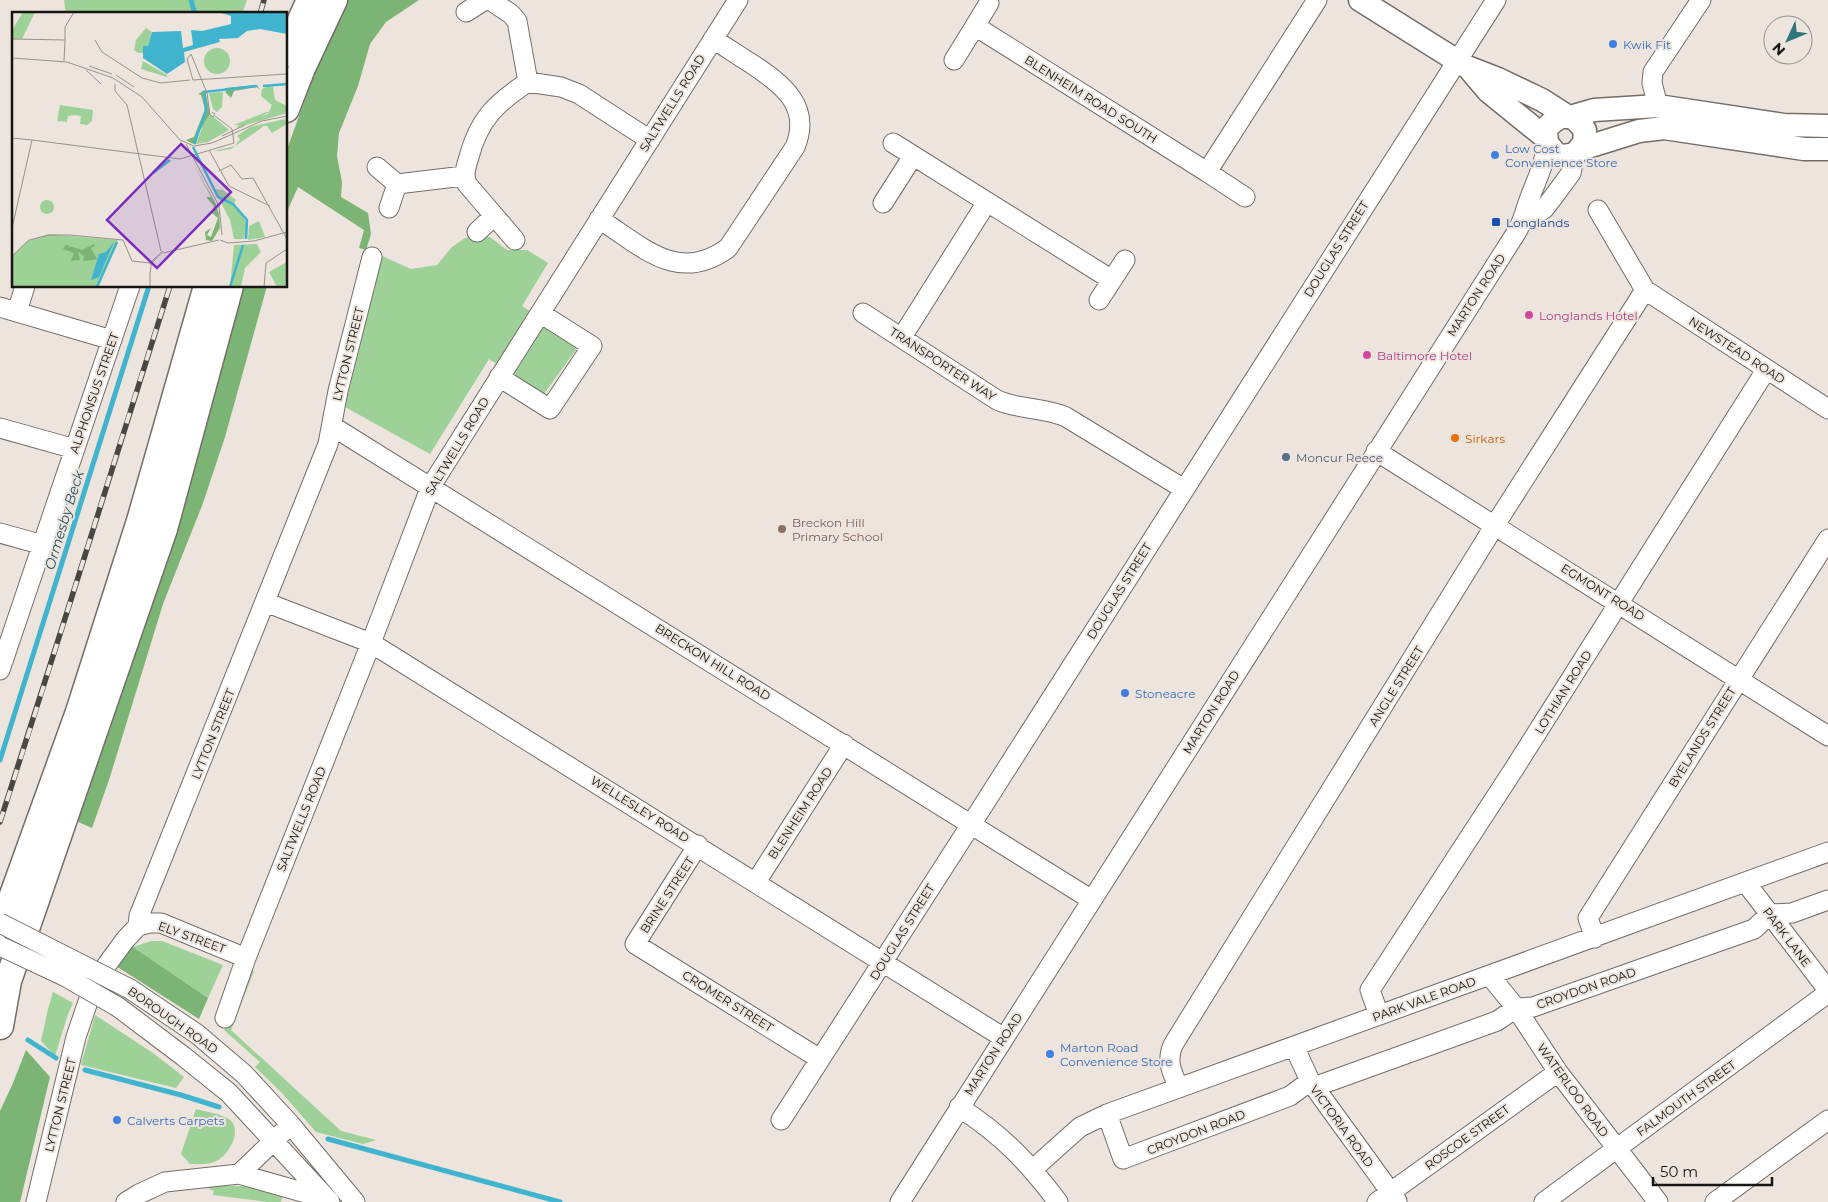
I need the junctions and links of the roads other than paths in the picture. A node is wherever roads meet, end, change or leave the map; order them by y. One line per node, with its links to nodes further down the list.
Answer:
1 (310, 0): 14 (highway)
2 (334, 0): 18 (highway)
3 (485, 0): 11 (street)
4 (490, 0): 17 (street)
5 (738, 0): 13 (street, SALTWELLS ROAD)
6 (1317, 0): 29 (street)
7 (1360, 0): 16 (main road)
8 (1496, 0): 16 (street, DOUGLAS STREET)
9 (1701, 0): 19 (street)
10 (989, 3): 12 (street)
11 (466, 12)
12 (974, 26): 15 (street); 29 (street, BLENHEIM ROAD SOUTH)
13 (714, 39): 22 (street, SALTWELLS ROAD); 38 (street)
14 (288, 49)
15 (954, 60)
16 (1462, 64): 20 (main road); 23 (main road); 64 (street, DOUGLAS STREET)
17 (528, 82): 22 (street); 30 (street)
18 (288, 104)
19 (1658, 106): 20 (main road, MARTON ROAD); 21 (main road, MARTON ROAD)
20 (1569, 117): 23 (main road, MARTON ROAD); 26 (main road, MARTON ROAD)
21 (1828, 126)
22 (650, 140): 38 (street, SALTWELLS ROAD)
23 (1546, 141): 26 (main road); 39 (street, MARTON ROAD)
24 (893, 143): 27 (street)
25 (1828, 149): 26 (main road)
26 (1578, 151): 39 (street, MARTON ROAD)
27 (913, 156): 33 (street); 34 (street)
28 (377, 167): 31 (street)
29 (1207, 172): 32 (street, BLENHEIM ROAD SOUTH)
30 (464, 176): 31 (street); 37 (street)
31 (398, 184): 35 (street)
32 (1245, 197)
33 (987, 202): 44 (street); 54 (street)
34 (883, 203)
35 (389, 208)
36 (1598, 210): 49 (street)
37 (494, 216): 40 (street); 41 (street)
38 (599, 218): 52 (street, SALTWELLS ROAD)
39 (1522, 223): 62 (street, MARTON ROAD)
40 (477, 232)
41 (515, 240)
42 (372, 257): 59 (street, LYTTON STREET)
43 (1125, 260): 44 (street)
44 (1112, 280): 50 (street)
45 (24, 288): 51 (street)
46 (129, 288): 55 (street, ALPHONSUS STREET)
47 (206, 288): 87 (highway)
48 (229, 288): 98 (highway)
49 (1645, 290): 56 (street, NEWSTEAD ROAD); 65 (street, ANGLE STREET)
50 (1099, 300)
51 (9, 309): 55 (street)
52 (540, 313): 57 (street, SALTWELLS ROAD); 57 (street)
53 (863, 313): 54 (street, TRANSPORTER WAY)
54 (902, 337): 64 (street, TRANSPORTER WAY)
55 (112, 340): 61 (street, ALPHONSUS STREET)
56 (1766, 370): 58 (street, NEWSTEAD ROAD); 70 (street, LOTHIAN ROAD)
57 (499, 377): 63 (street, SALTWELLS ROAD)
58 (1828, 409)
59 (332, 426): 63 (street, BRECKON HILL ROAD); 69 (street, LYTTON STREET)
60 (0, 428): 61 (street)
61 (75, 449): 68 (street, ALPHONSUS STREET)
62 (1376, 451): 65 (street, EGMONT ROAD); 82 (street, MARTON ROAD)
63 (431, 486): 72 (street, SALTWELLS ROAD); 76 (street, BRECKON HILL ROAD)
64 (1184, 489): 77 (street, DOUGLAS STREET)
65 (1496, 525): 70 (street, EGMONT ROAD); 104 (street, ANGLE STREET)
66 (0, 533): 68 (street)
67 (1828, 539): 74 (street, BYELANDS STREET)
68 (43, 545): 71 (street, ALPHONSUS STREET)
69 (265, 602): 72 (street, WELLESLEY ROAD); 86 (street, LYTTON STREET)
70 (1620, 603): 74 (street, EGMONT ROAD); 96 (street, LOTHIAN ROAD)
71 (6, 636): 73 (street, ALPHONSUS STREET)
72 (371, 643): 78 (street, WELLESLEY ROAD); 91 (street, SALTWELLS ROAD)
73 (0, 670)
74 (1739, 678): 75 (street, EGMONT ROAD); 88 (street, BYELANDS STREET)
75 (1828, 736)
76 (844, 744): 77 (street, BRECKON HILL ROAD); 80 (street, BLENHEIM ROAD)
77 (972, 824): 82 (street, BRECKON HILL ROAD); 92 (street, DOUGLAS STREET)
78 (698, 846): 80 (street, WELLESLEY ROAD); 89 (street, BRINE STREET)
79 (1828, 852): 81 (street, PARK VALE ROAD)
80 (756, 882): 92 (street, WELLESLEY ROAD)
81 (1746, 883): 84 (street, PARK LANE); 88 (street, PARK VALE ROAD)
82 (1092, 900): 99 (street, MARTON ROAD)
83 (1828, 900): 84 (street)
84 (1770, 914): 94 (street, PARK LANE); 95 (street, CROYDON ROAD)
85 (0, 923): 109 (street, BOROUGH ROAD, bridge)
86 (138, 926): 91 (street, ELY STREET); 116 (street, LYTTON STREET)
87 (0, 931)
88 (1594, 938): 93 (street, PARK VALE ROAD)
89 (635, 944): 101 (street, CROMER STREET)
90 (0, 946): 110 (street, BOROUGH ROAD, bridge)
91 (246, 958): 97 (street, SALTWELLS ROAD)
92 (883, 961): 99 (street, WELLESLEY ROAD); 101 (street, DOUGLAS STREET)
93 (1490, 976): 95 (street, WATERLOO ROAD); 96 (street, PARK VALE ROAD)
94 (1828, 992): 111 (street, FALMOUTH STREET)
95 (1516, 1008): 102 (street, WATERLOO ROAD); 103 (street, CROYDON ROAD)
96 (1379, 1015): 100 (street, PARK VALE ROAD)
97 (224, 1018)
98 (0, 1026)
99 (1004, 1038): 105 (street, MARTON ROAD)
100 (1294, 1046): 103 (street, VICTORIA ROAD); 104 (street, PARK VALE ROAD)
101 (820, 1059): 107 (street, DOUGLAS STREET)
102 (1558, 1072): 111 (street, WATERLOO ROAD); 114 (street, ROSCOE STREET)
103 (1312, 1084): 106 (street, CROYDON ROAD); 114 (street, VICTORIA ROAD)
104 (1179, 1088): 106 (street, PARK VALE ROAD)
105 (959, 1107): 112 (street); 119 (street, MARTON ROAD)
106 (1106, 1114): 112 (street, PARK VALE ROAD)
107 (781, 1120)
108 (1828, 1120): 123 (street)
109 (291, 1125): 110 (street); 118 (street, BOROUGH ROAD)
110 (274, 1141): 113 (street); 115 (street, BOROUGH ROAD)
111 (1617, 1149): 121 (street, FALMOUTH STREET); 122 (street, WATERLOO ROAD)
112 (1033, 1170): 120 (street)
113 (239, 1174): 115 (street); 117 (street)
114 (1388, 1199)
115 (328, 1201)
116 (36, 1202)
117 (126, 1202)
118 (355, 1202)
119 (900, 1202)
120 (1058, 1202)
121 (1544, 1202)
122 (1658, 1202)
123 (1715, 1202)

